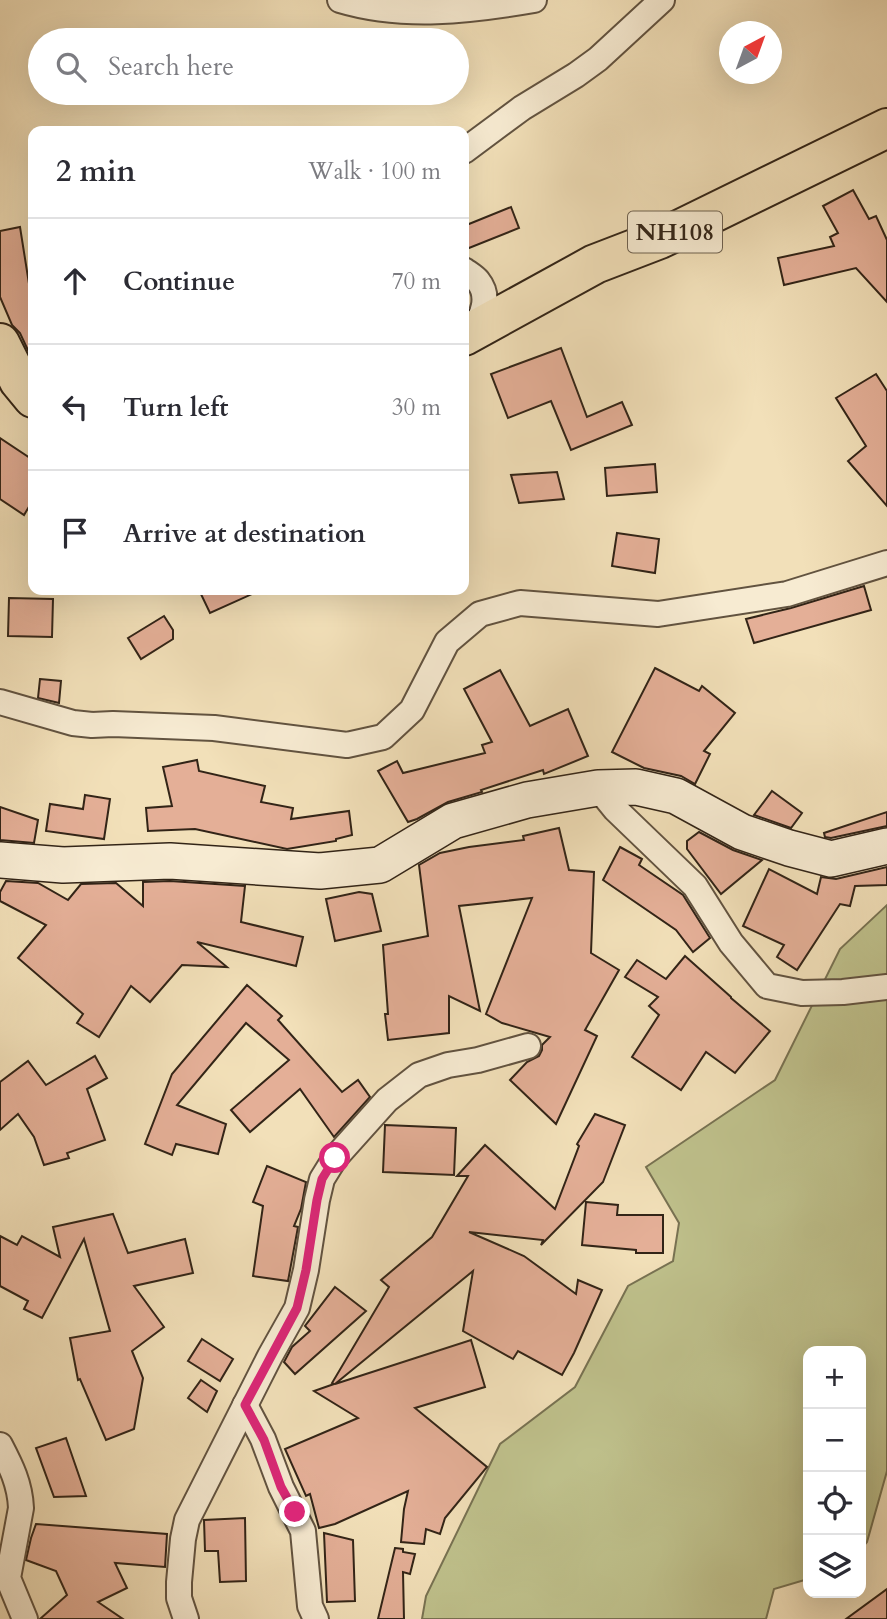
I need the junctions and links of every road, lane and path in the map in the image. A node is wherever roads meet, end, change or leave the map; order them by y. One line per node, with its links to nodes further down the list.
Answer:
1 (340, 0): 2 (street)
2 (534, 0)
3 (662, 0): 5 (street)
4 (887, 128): 7 (highway, NH108)
5 (469, 147)
6 (469, 274): 7 (street)
7 (469, 334)
8 (0, 343): 9 (highway)
9 (28, 392)
10 (887, 563): 11 (street)
11 (0, 702)
12 (598, 788): 13 (street); 14 (street); 15 (street)
13 (887, 846)
14 (0, 860)
15 (887, 987)
16 (528, 1046): 17 (street)
17 (245, 1405): 20 (street); 21 (street)
18 (0, 1445): 19 (street)
19 (25, 1619)
20 (186, 1619)
21 (316, 1619)

